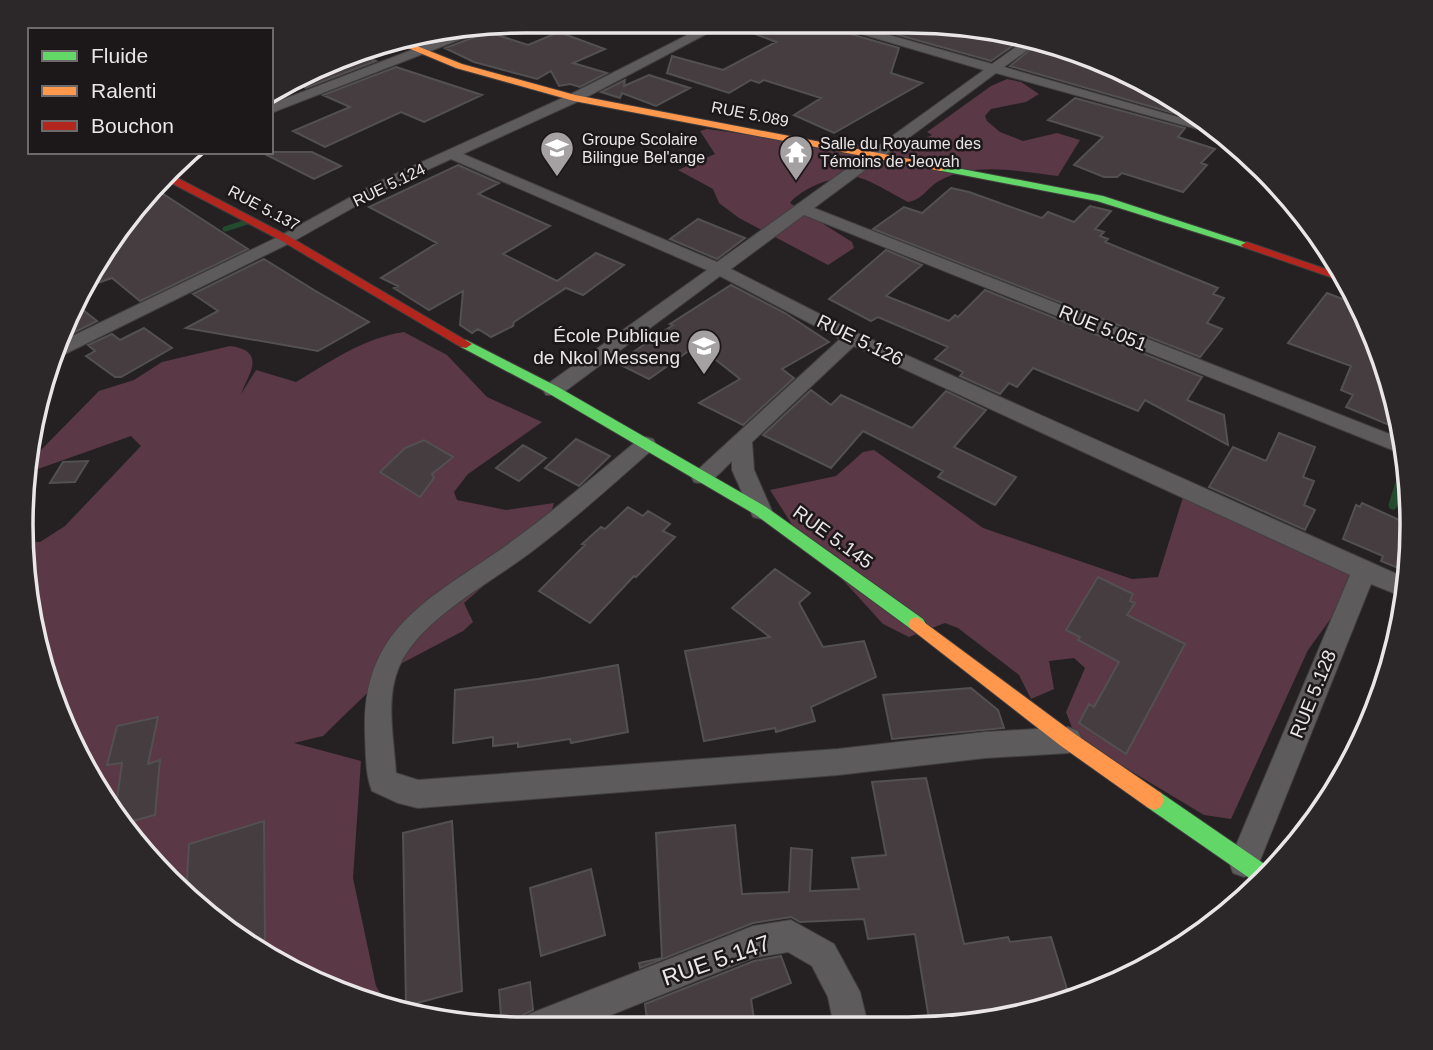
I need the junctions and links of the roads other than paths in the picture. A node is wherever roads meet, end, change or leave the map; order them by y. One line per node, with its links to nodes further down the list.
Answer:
1 (702, 33): 8 (street, RUE 5.124)
2 (870, 33): 7 (street)
3 (454, 38): 6 (street)
4 (409, 47): 6 (street, RUE 5.089)
5 (1023, 47): 7 (street)
6 (419, 52): 8 (street, RUE 5.089); 9 (street)
7 (992, 68): 10 (street); 12 (street)
8 (575, 98): 11 (street, RUE 5.124); 12 (street, RUE 5.089)
9 (273, 108)
10 (1194, 126)
11 (453, 155): 15 (street, RUE 5.124); 16 (street, RUE 5.126)
12 (876, 156): 14 (street); 18 (street, RUE 5.089)
13 (174, 180): 15 (street, RUE 5.137)
14 (803, 209): 16 (street); 24 (street, RUE 5.051)
15 (286, 239): 17 (street, RUE 5.137); 20 (street, RUE 5.124)
16 (717, 268): 19 (street, RUE 5.126); 21 (street)
17 (346, 275): 21 (street, RUE 5.145)
18 (1331, 275)
19 (852, 338): 22 (street); 27 (street, RUE 5.126)
20 (68, 345)
21 (553, 390): 23 (street, RUE 5.145)
22 (741, 440): 25 (street); 26 (street)
23 (646, 444): 25 (street, RUE 5.145); 29 (street)
24 (1393, 444)
25 (702, 476): 26 (street, RUE 5.145)
26 (761, 511): 29 (street, RUE 5.145)
27 (1364, 570): 28 (street); 30 (street, RUE 5.128)
28 (1396, 584)
29 (1068, 740): 30 (street, RUE 5.145)
30 (1255, 870)
31 (565, 1017): 32 (street, RUE 5.147)
32 (849, 1017)

